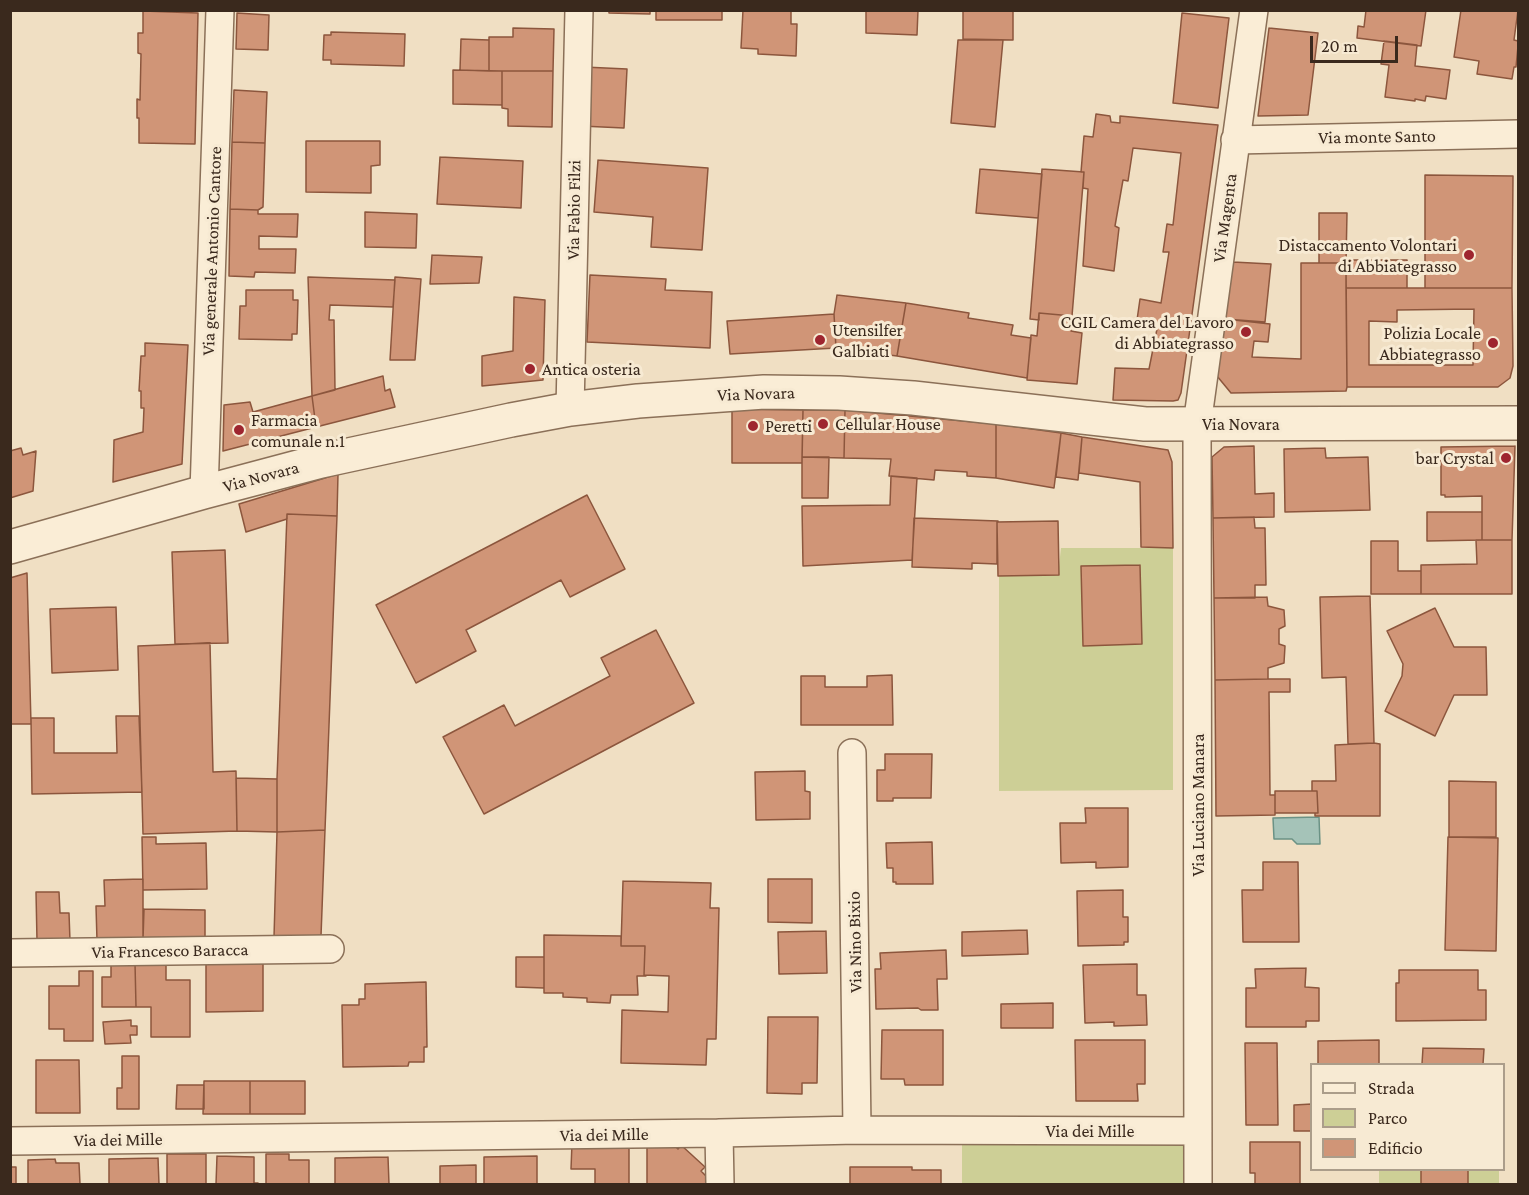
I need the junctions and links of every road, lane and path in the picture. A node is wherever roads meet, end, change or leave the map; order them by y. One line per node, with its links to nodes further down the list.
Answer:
1 (220, 10): 9 (street, Via generale Antonio Cantore)
2 (579, 10): 6 (street, Via Fabio Filzi)
3 (1254, 10): 5 (street, Via Magenta)
4 (1518, 135): 5 (street, Via monte Santo)
5 (1236, 140): 8 (street, Via Magenta)
6 (570, 409): 8 (street, Via Novara); 9 (street, Via Novara)
7 (1518, 423): 8 (street, Via Novara)
8 (1197, 425): 15 (street, Via Luciano Manara)
9 (204, 492): 10 (street, Via Novara)
10 (10, 547)
11 (852, 753): 14 (street, Via Nino Bixio)
12 (330, 949): 13 (street, Via Francesco Baracca)
13 (10, 953)
14 (857, 1130): 15 (street, Via dei Mille); 16 (street, Via dei Mille)
15 (1198, 1131): 19 (street, Via Luciano Manara)
16 (719, 1133): 17 (street, Via dei Mille); 18 (street)
17 (10, 1141)
18 (720, 1185)
19 (1198, 1185)

